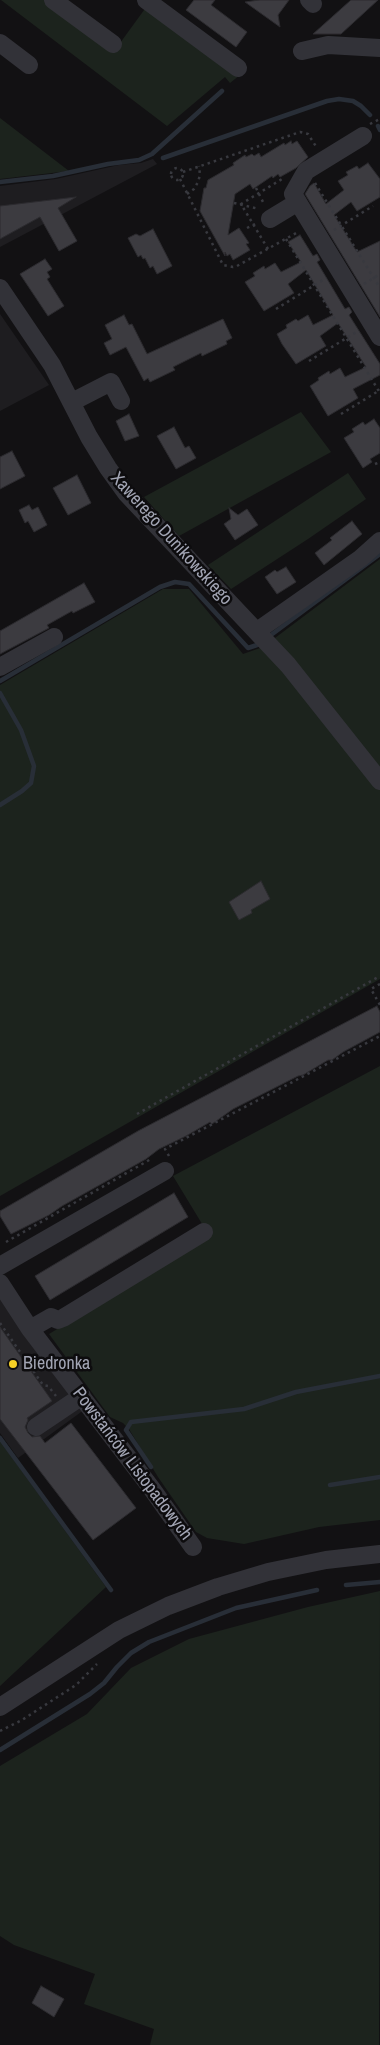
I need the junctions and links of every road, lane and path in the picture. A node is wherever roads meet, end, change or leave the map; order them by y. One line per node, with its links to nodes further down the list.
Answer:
1 (53, 0): 4 (street)
2 (146, 0): 8 (street)
3 (0, 44): 7 (street)
4 (112, 44)
5 (380, 48): 6 (street)
6 (302, 51)
7 (29, 65)
8 (238, 68)
9 (363, 136): 10 (street)
10 (324, 160): 11 (path); 17 (street)
11 (199, 166): 12 (path); 16 (path)
12 (183, 172): 13 (path); 13 (path)
13 (180, 179): 16 (path)
14 (315, 182): 23 (path)
15 (256, 188): 18 (path)
16 (187, 194): 24 (path)
17 (295, 198): 21 (street); 22 (street)
18 (263, 202)
19 (234, 203): 21 (path)
20 (373, 206): 23 (path)
21 (267, 215)
22 (311, 224): 24 (path); 25 (street)
23 (342, 226): 25 (path); 29 (path)
24 (286, 239): 27 (path)
25 (320, 239): 26 (street)
26 (339, 270): 27 (path); 31 (street)
27 (314, 286): 30 (path); 32 (path)
28 (0, 288): 36 (street, Xawerego Dunikowskiego)
29 (380, 288)
30 (276, 309)
31 (376, 330): 32 (path)
32 (346, 338): 33 (path); 34 (path)
33 (309, 361)
34 (380, 391): 37 (path)
35 (121, 401): 36 (street)
36 (72, 402): 41 (street, Xawerego Dunikowskiego)
37 (341, 414)
38 (380, 462): 39 (path)
39 (375, 464)
40 (380, 541): 41 (street)
41 (257, 631): 44 (street, Xawerego Dunikowskiego)
42 (54, 636): 43 (street)
43 (0, 667)
44 (380, 781)
45 (380, 976): 49 (path)
46 (380, 984): 47 (path)
47 (380, 1005)
48 (380, 1036): 50 (path)
49 (137, 1114)
50 (167, 1164): 52 (street)
51 (204, 1232): 55 (street)
52 (0, 1266)
53 (0, 1284): 55 (street, Powstańców Listopadowych)
54 (0, 1323): 57 (path)
55 (30, 1329): 56 (street, Powstańców Listopadowych)
56 (82, 1396): 57 (street); 59 (street, Powstańców Listopadowych)
57 (64, 1408): 58 (street)
58 (36, 1427)
59 (194, 1547)
60 (380, 1554): 62 (street)
61 (102, 1660): 63 (path)
62 (0, 1707)
63 (0, 1731)

